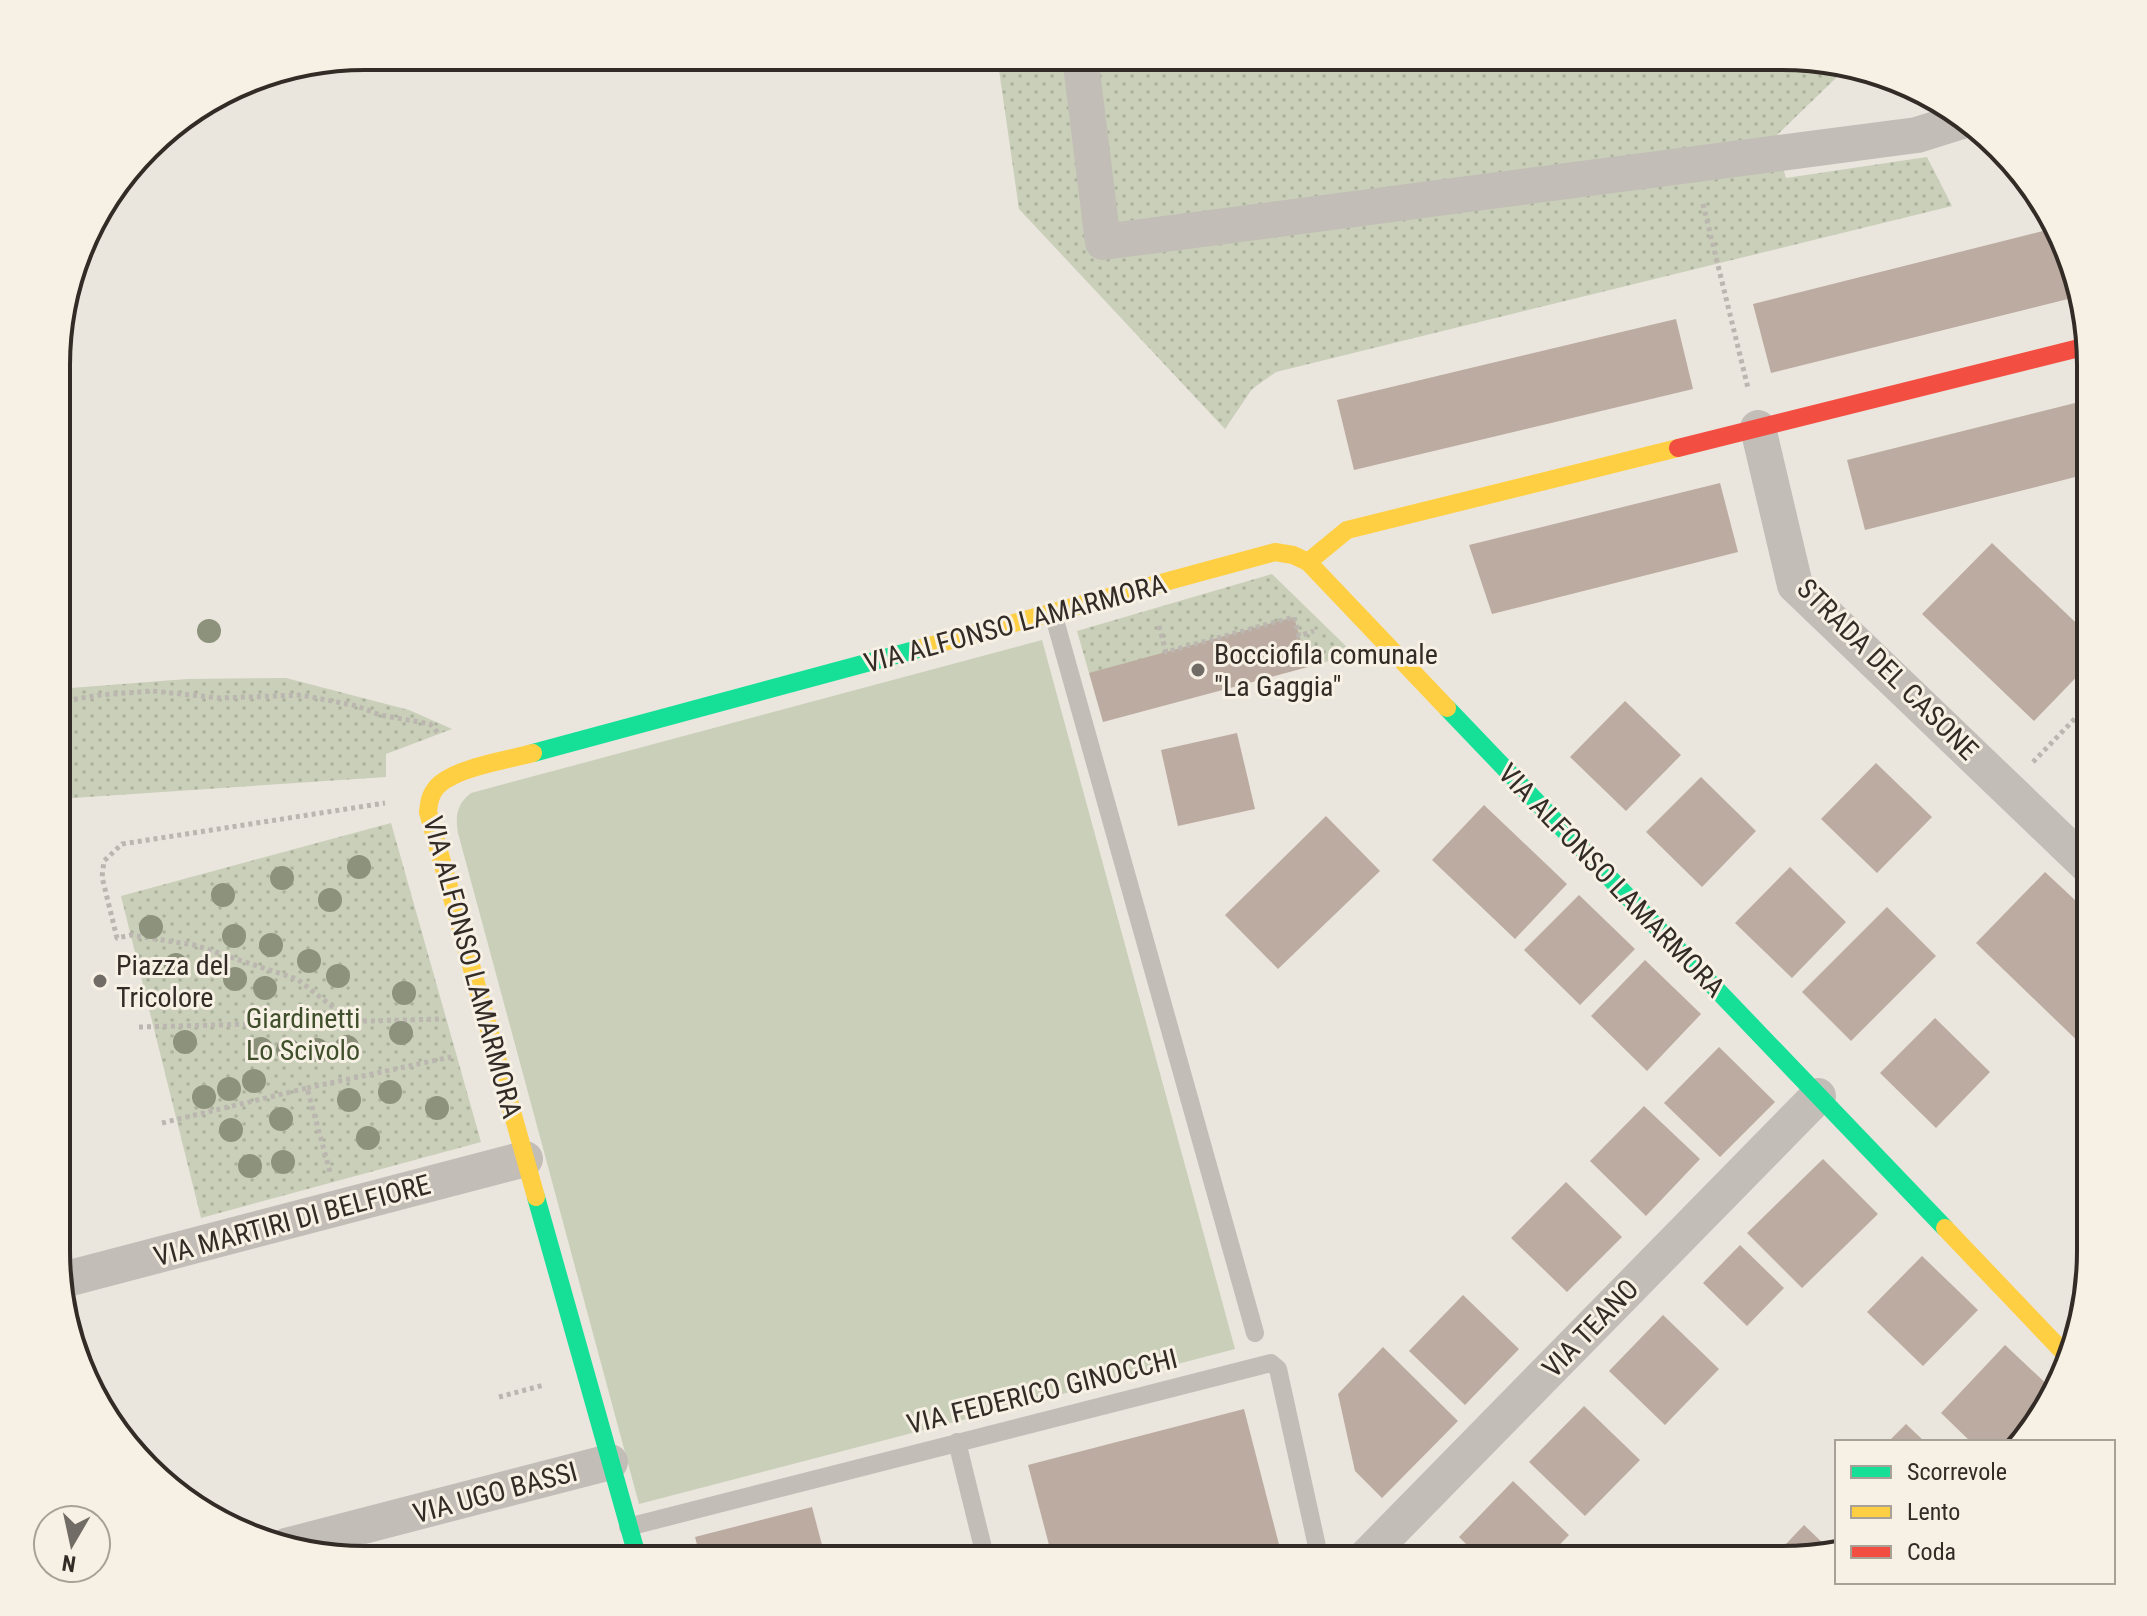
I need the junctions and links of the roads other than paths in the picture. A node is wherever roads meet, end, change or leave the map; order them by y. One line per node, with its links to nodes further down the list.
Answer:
1 (1082, 70): 2 (street)
2 (1952, 124)
3 (2076, 349): 4 (street)
4 (1758, 428): 5 (street); 7 (street, STRADA DEL CASONE)
5 (1308, 562): 6 (street, VIA ALFONSO LAMARMORA); 8 (street, VIA ALFONSO LAMARMORA)
6 (1053, 613): 9 (street, VIA ALFONSO LAMARMORA); 11 (lane)
7 (2077, 856)
8 (1818, 1096): 12 (street, VIA ALFONSO LAMARMORA); 20 (street, VIA TEANO)
9 (525, 1159): 10 (street, VIA MARTIRI DI BELFIORE); 14 (street, VIA ALFONSO LAMARMORA)
10 (72, 1278)
11 (1255, 1333)
12 (2060, 1349)
13 (957, 1442): 15 (lane, VIA FEDERICO GINOCCHI); 18 (lane); 19 (lane, VIA FEDERICO GINOCCHI)
14 (610, 1462): 15 (street, VIA ALFONSO LAMARMORA); 16 (street, VIA UGO BASSI)
15 (628, 1527): 17 (street, VIA ALFONSO LAMARMORA)
16 (309, 1540)
17 (634, 1546)
18 (983, 1546)
19 (1317, 1546)
20 (1377, 1546)

